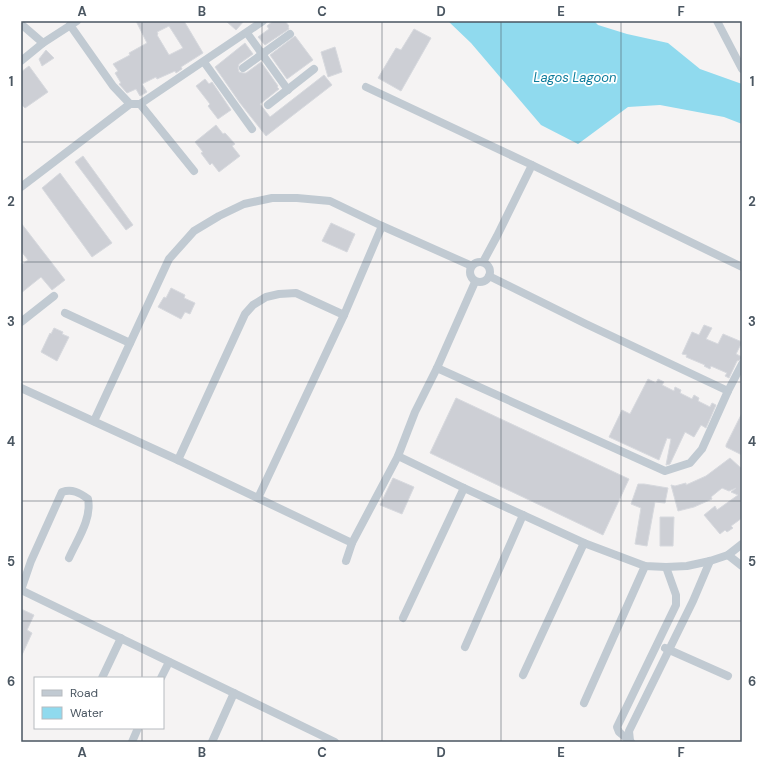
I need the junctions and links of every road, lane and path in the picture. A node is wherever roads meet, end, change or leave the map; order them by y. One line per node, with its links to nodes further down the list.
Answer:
1 (263, 21): 5 (street)
2 (718, 21): 13 (street)
3 (74, 23): 7 (street); 16 (street)
4 (21, 24): 7 (street)
5 (247, 33): 8 (street); 10 (street)
6 (290, 34): 8 (street)
7 (43, 43): 9 (street)
8 (262, 55): 11 (street); 15 (street)
9 (21, 61)
10 (204, 62): 17 (street); 19 (street)
11 (243, 68)
12 (314, 69): 15 (street)
13 (742, 69)
14 (366, 87): 20 (street)
15 (288, 90): 18 (street)
16 (130, 104): 17 (street); 22 (street)
17 (140, 104): 21 (street)
18 (268, 105)
19 (252, 129)
20 (532, 165): 24 (street); 26 (street)
21 (194, 171)
22 (21, 187)
23 (382, 226): 25 (street); 31 (street); 33 (street)
24 (483, 262): 25 (street); 27 (street)
25 (472, 266): 28 (street)
26 (742, 267)
27 (489, 276): 28 (street); 37 (street)
28 (475, 282): 35 (street)
29 (54, 296): 32 (street)
30 (65, 313): 33 (street)
31 (344, 314): 40 (street); 42 (street)
32 (21, 322)
33 (130, 343): 38 (street)
34 (742, 364): 37 (street)
35 (438, 368): 37 (street); 39 (street)
36 (21, 388): 38 (street)
37 (728, 391)
38 (94, 421): 40 (street)
39 (398, 456): 41 (street); 44 (street)
40 (178, 460): 42 (street)
41 (464, 488): 43 (street); 54 (street)
42 (258, 498): 44 (street)
43 (523, 515): 45 (street); 57 (street)
44 (352, 543): 49 (street)
45 (584, 543): 51 (street); 60 (street)
46 (742, 544): 47 (street)
47 (728, 554): 50 (street); 52 (street)
48 (69, 558): 55 (street)
49 (346, 561)
50 (710, 561): 53 (street); 58 (street)
51 (645, 566): 53 (street); 66 (street)
52 (742, 566)
53 (666, 567): 56 (street)
54 (403, 618)
55 (121, 638): 59 (street); 62 (street)
56 (658, 645): 58 (street); 65 (street)
57 (465, 647)
58 (668, 650): 61 (street); 67 (street)
59 (169, 662): 63 (street); 64 (street)
60 (522, 675)
61 (728, 676)
62 (102, 677)
63 (162, 677)
64 (234, 693): 70 (street); 71 (street)
65 (631, 699): 67 (street); 72 (street)
66 (584, 703)
67 (642, 703): 72 (street)
68 (138, 729): 69 (street)
69 (132, 742)
70 (212, 742)
71 (336, 742)
72 (631, 742)

